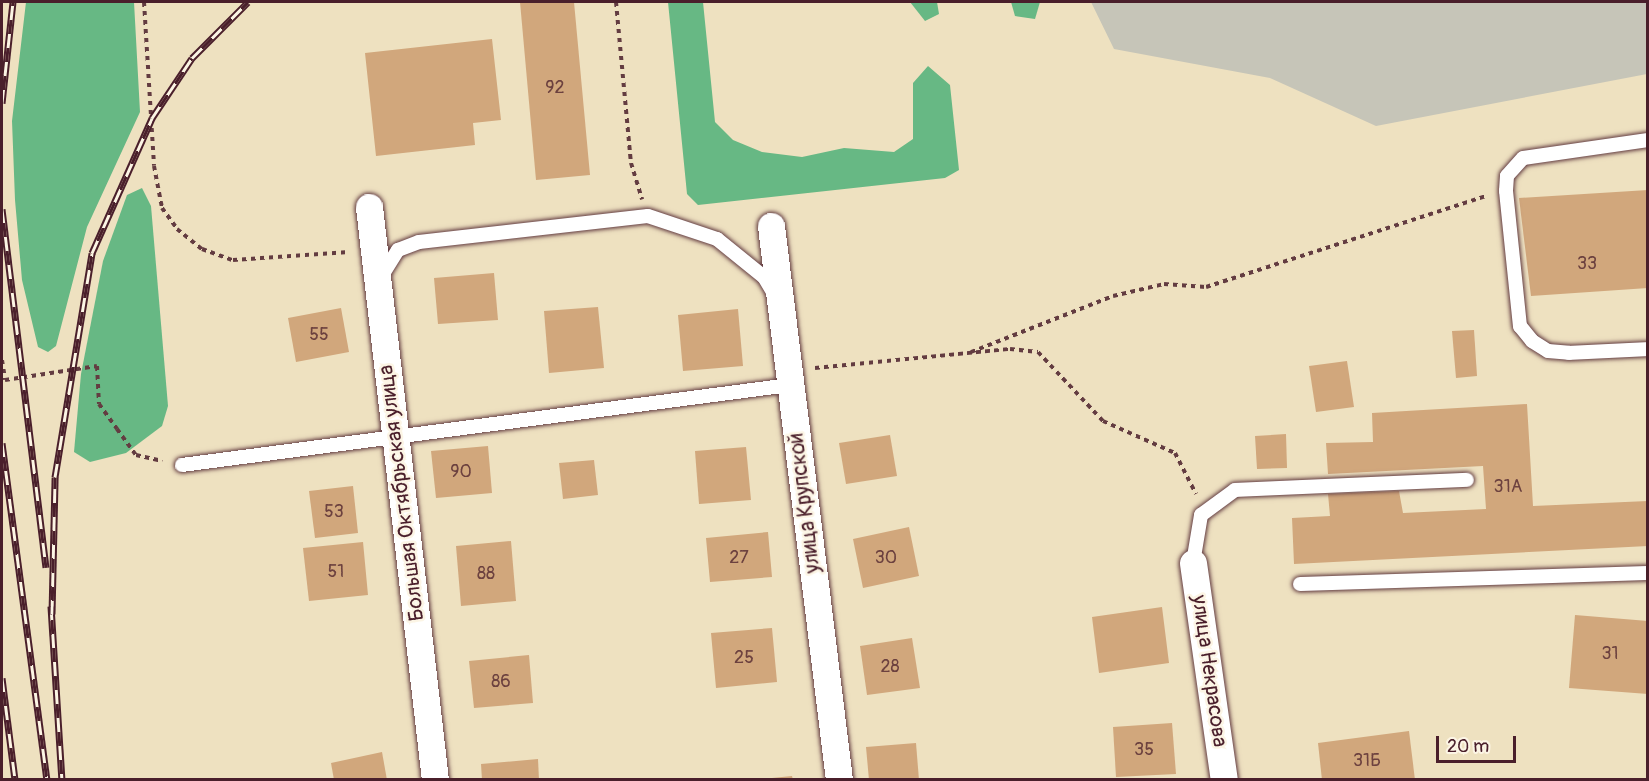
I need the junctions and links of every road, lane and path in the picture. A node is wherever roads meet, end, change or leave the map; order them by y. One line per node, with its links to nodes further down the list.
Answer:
1 (144, 2): 8 (path)
2 (616, 2): 6 (path)
3 (1647, 140): 4 (lane)
4 (1506, 191): 11 (lane); 12 (path)
5 (369, 207): 8 (street, Большая Октябрьская улица)
6 (648, 216): 9 (lane); 10 (lane)
7 (771, 226): 10 (street, улица Крупской)
8 (374, 249): 9 (street, Большая Октябрьская улица)
9 (378, 286): 15 (street, Большая Октябрьская улица)
10 (781, 308): 14 (street, улица Крупской)
11 (1647, 349)
12 (971, 352): 14 (path); 18 (path)
13 (2, 360): 16 (path)
14 (790, 378): 15 (lane); 23 (street, улица Крупской)
15 (395, 434): 16 (lane); 22 (street, Большая Октябрьская улица)
16 (182, 465)
17 (1467, 480): 18 (lane)
18 (1201, 515): 19 (lane)
19 (1193, 563): 24 (street, улица Некрасова)
20 (1647, 573): 21 (lane)
21 (1300, 584)
22 (435, 780)
23 (839, 780)
24 (1224, 780)

